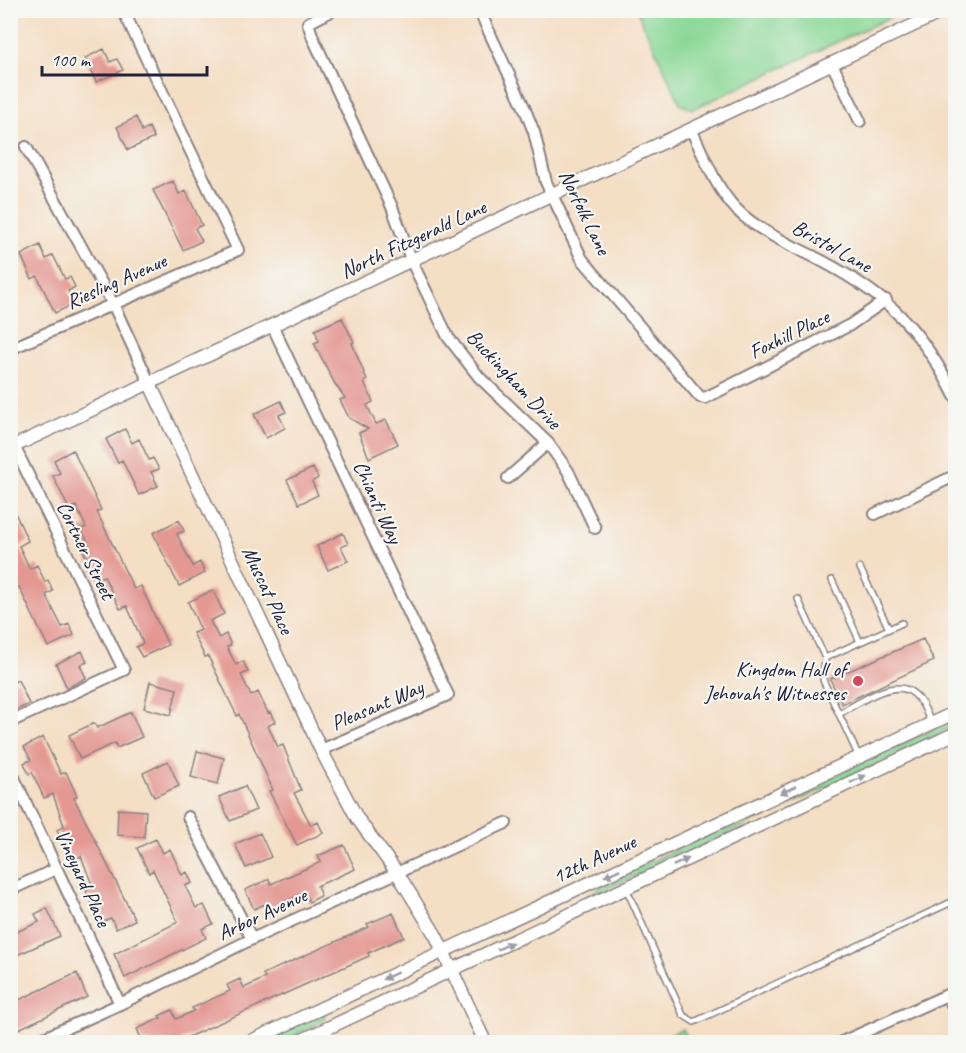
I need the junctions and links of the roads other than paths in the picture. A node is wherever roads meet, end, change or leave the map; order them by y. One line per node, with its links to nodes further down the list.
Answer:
1 (123, 10): 14 (street, Riesling Avenue)
2 (333, 10): 12 (street, Buckingham Drive)
3 (479, 10): 11 (street, Norfolk Lane)
4 (912, 10): 6 (lane)
5 (946, 10): 6 (street, North Fitzgerald Lane)
6 (918, 24): 7 (street, North Fitzgerald Lane)
7 (832, 64): 8 (street); 9 (street, North Fitzgerald Lane)
8 (860, 121)
9 (691, 129): 11 (street, North Fitzgerald Lane); 13 (street, Bristol Lane)
10 (26, 147): 14 (street, Muscat Place)
11 (552, 196): 12 (street, North Fitzgerald Lane); 18 (street, Norfolk Lane)
12 (412, 262): 15 (street, North Fitzgerald Lane); 20 (street, Buckingham Drive)
13 (886, 300): 18 (street, Foxhill Place); 19 (street, Bristol Lane)
14 (112, 304): 16 (street, Riesling Avenue); 17 (street, Muscat Place)
15 (272, 325): 17 (street, North Fitzgerald Lane); 35 (street, Chianti Way)
16 (10, 349)
17 (149, 382): 21 (street, North Fitzgerald Lane); 41 (street, Muscat Place)
18 (705, 398)
19 (956, 398)
20 (548, 443): 23 (street); 25 (street, Buckingham Drive)
21 (12, 447): 38 (street, Cortner Street)
22 (956, 474): 24 (street)
23 (508, 478)
24 (874, 514)
25 (595, 528)
26 (860, 568): 30 (lane)
27 (832, 580): 31 (lane)
28 (798, 599): 32 (lane)
29 (902, 622): 30 (lane)
30 (889, 629): 31 (lane)
31 (860, 642): 32 (lane)
32 (825, 658): 37 (lane)
33 (956, 673): 34 (lane)
34 (956, 681)
35 (448, 695): 41 (street, Pleasant Way)
36 (956, 712): 39 (street, 12th Avenue)
37 (838, 714): 39 (lane); 42 (lane)
38 (10, 722)
39 (931, 723): 42 (street, 12th Avenue)
40 (956, 733): 48 (street, 12th Avenue, one-way to 40)
41 (321, 750): 47 (street, Muscat Place)
42 (859, 757): 52 (street, 12th Avenue, one-way to 52)
43 (10, 769): 46 (street, Vineyard Place)
44 (188, 817): 51 (street)
45 (506, 823): 47 (street, Arbor Avenue)
46 (56, 869): 49 (street); 54 (street, Vineyard Place)
47 (398, 874): 51 (street, Arbor Avenue); 52 (street, Muscat Place)
48 (626, 888): 50 (lane); 53 (street, 12th Avenue, one-way to 48)
49 (10, 890)
50 (956, 900)
51 (252, 939): 54 (street, Arbor Avenue)
52 (443, 951): 53 (street, Muscat Place); 57 (street, 12th Avenue, one-way to 57)
53 (452, 970): 58 (street, 12th Avenue); 59 (street, Muscat Place)
54 (120, 1004): 56 (street, Arbor Avenue)
55 (956, 1012): 60 (street)
56 (35, 1042)
57 (249, 1042)
58 (298, 1042)
59 (486, 1042)
60 (842, 1042)

